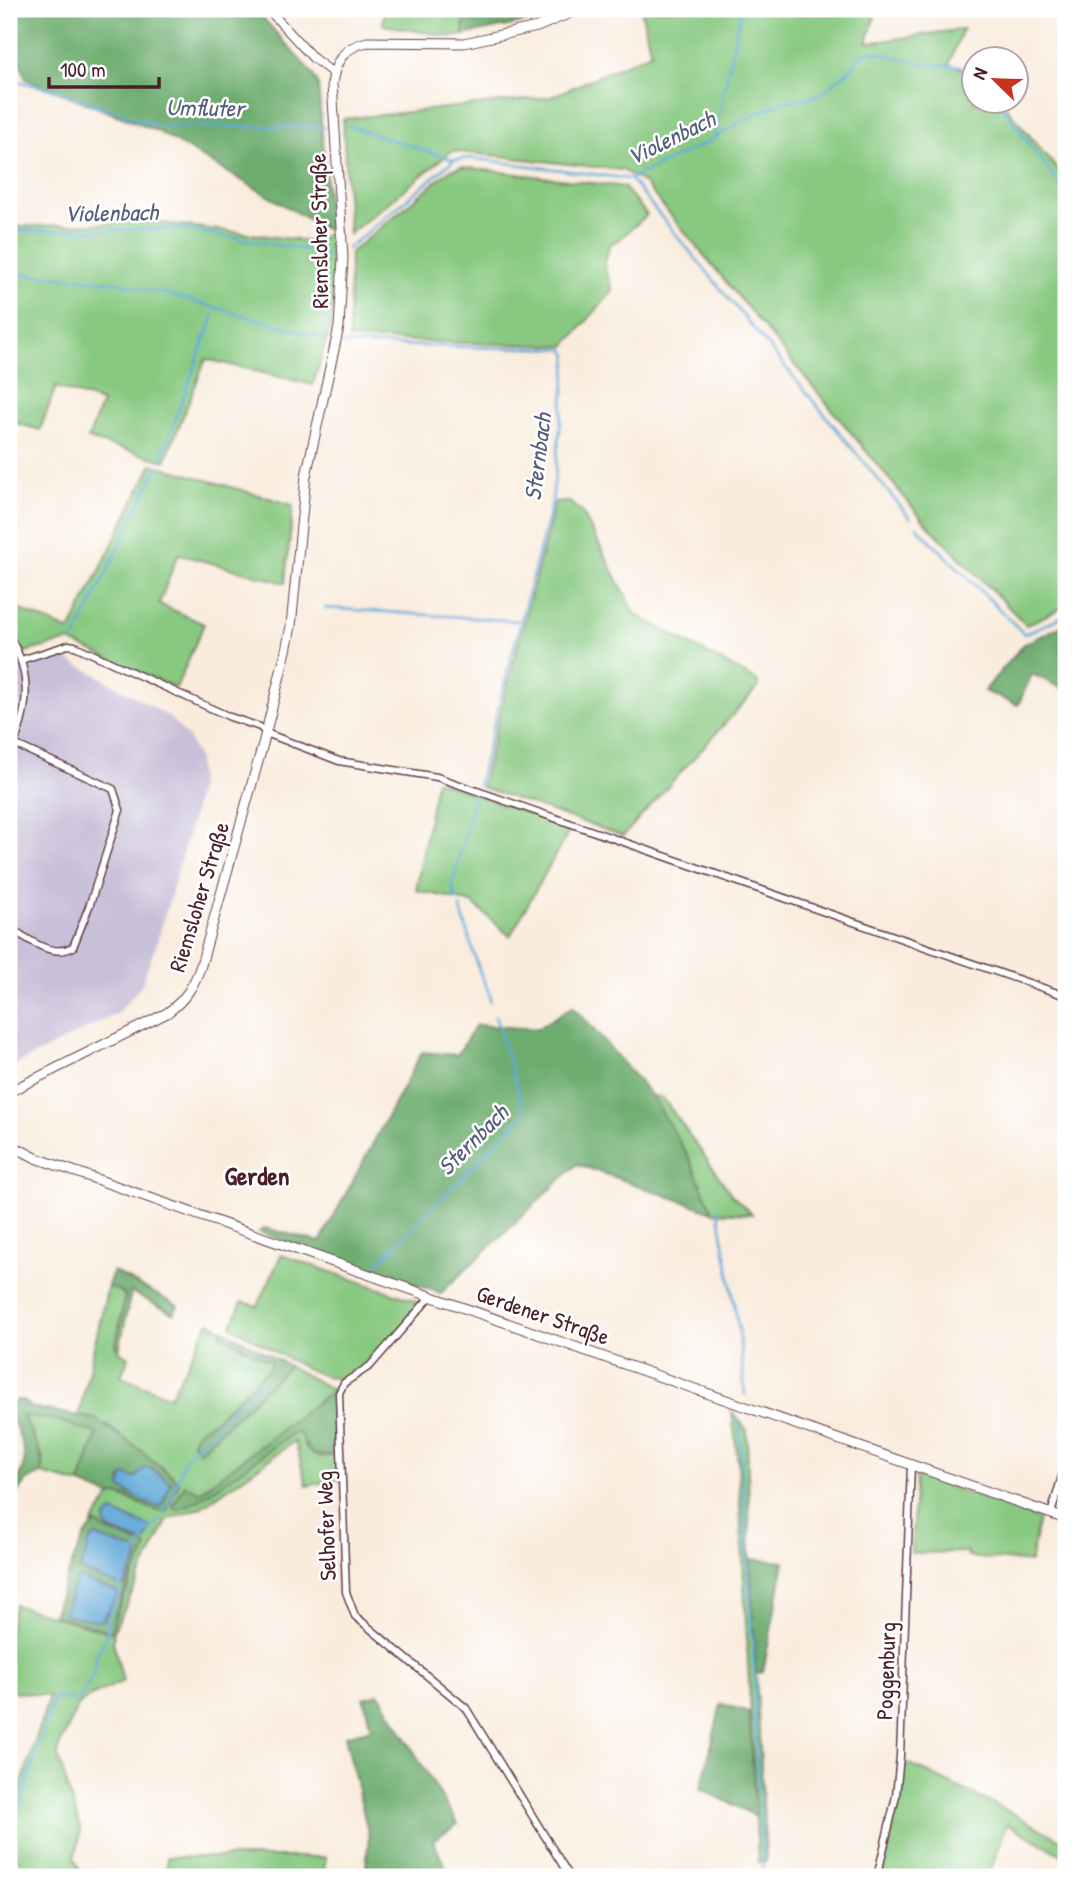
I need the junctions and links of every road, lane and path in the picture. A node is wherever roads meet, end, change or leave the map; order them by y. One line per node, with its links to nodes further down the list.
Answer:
1 (268, 9): 3 (street)
2 (580, 9): 3 (main road)
3 (333, 73): 6 (main road, Riemsloher Straße)
4 (9, 637): 5 (street)
5 (21, 660): 6 (street); 7 (street)
6 (266, 733): 10 (street); 11 (main road, Riemsloher Straße)
7 (14, 744): 8 (street); 9 (street)
8 (9, 754)
9 (9, 928)
10 (1066, 996)
11 (9, 1092)
12 (9, 1144): 13 (main road, Gerdener Straße)
13 (431, 1296): 15 (main road, Gerdener Straße); 18 (street, Selhofer Weg)
14 (1066, 1462): 16 (street)
15 (911, 1465): 16 (main road, Gerdener Straße); 19 (street, Poggenburg)
16 (1051, 1514): 17 (main road, Gerdener Straße)
17 (1066, 1519)
18 (570, 1877)
19 (877, 1877)

